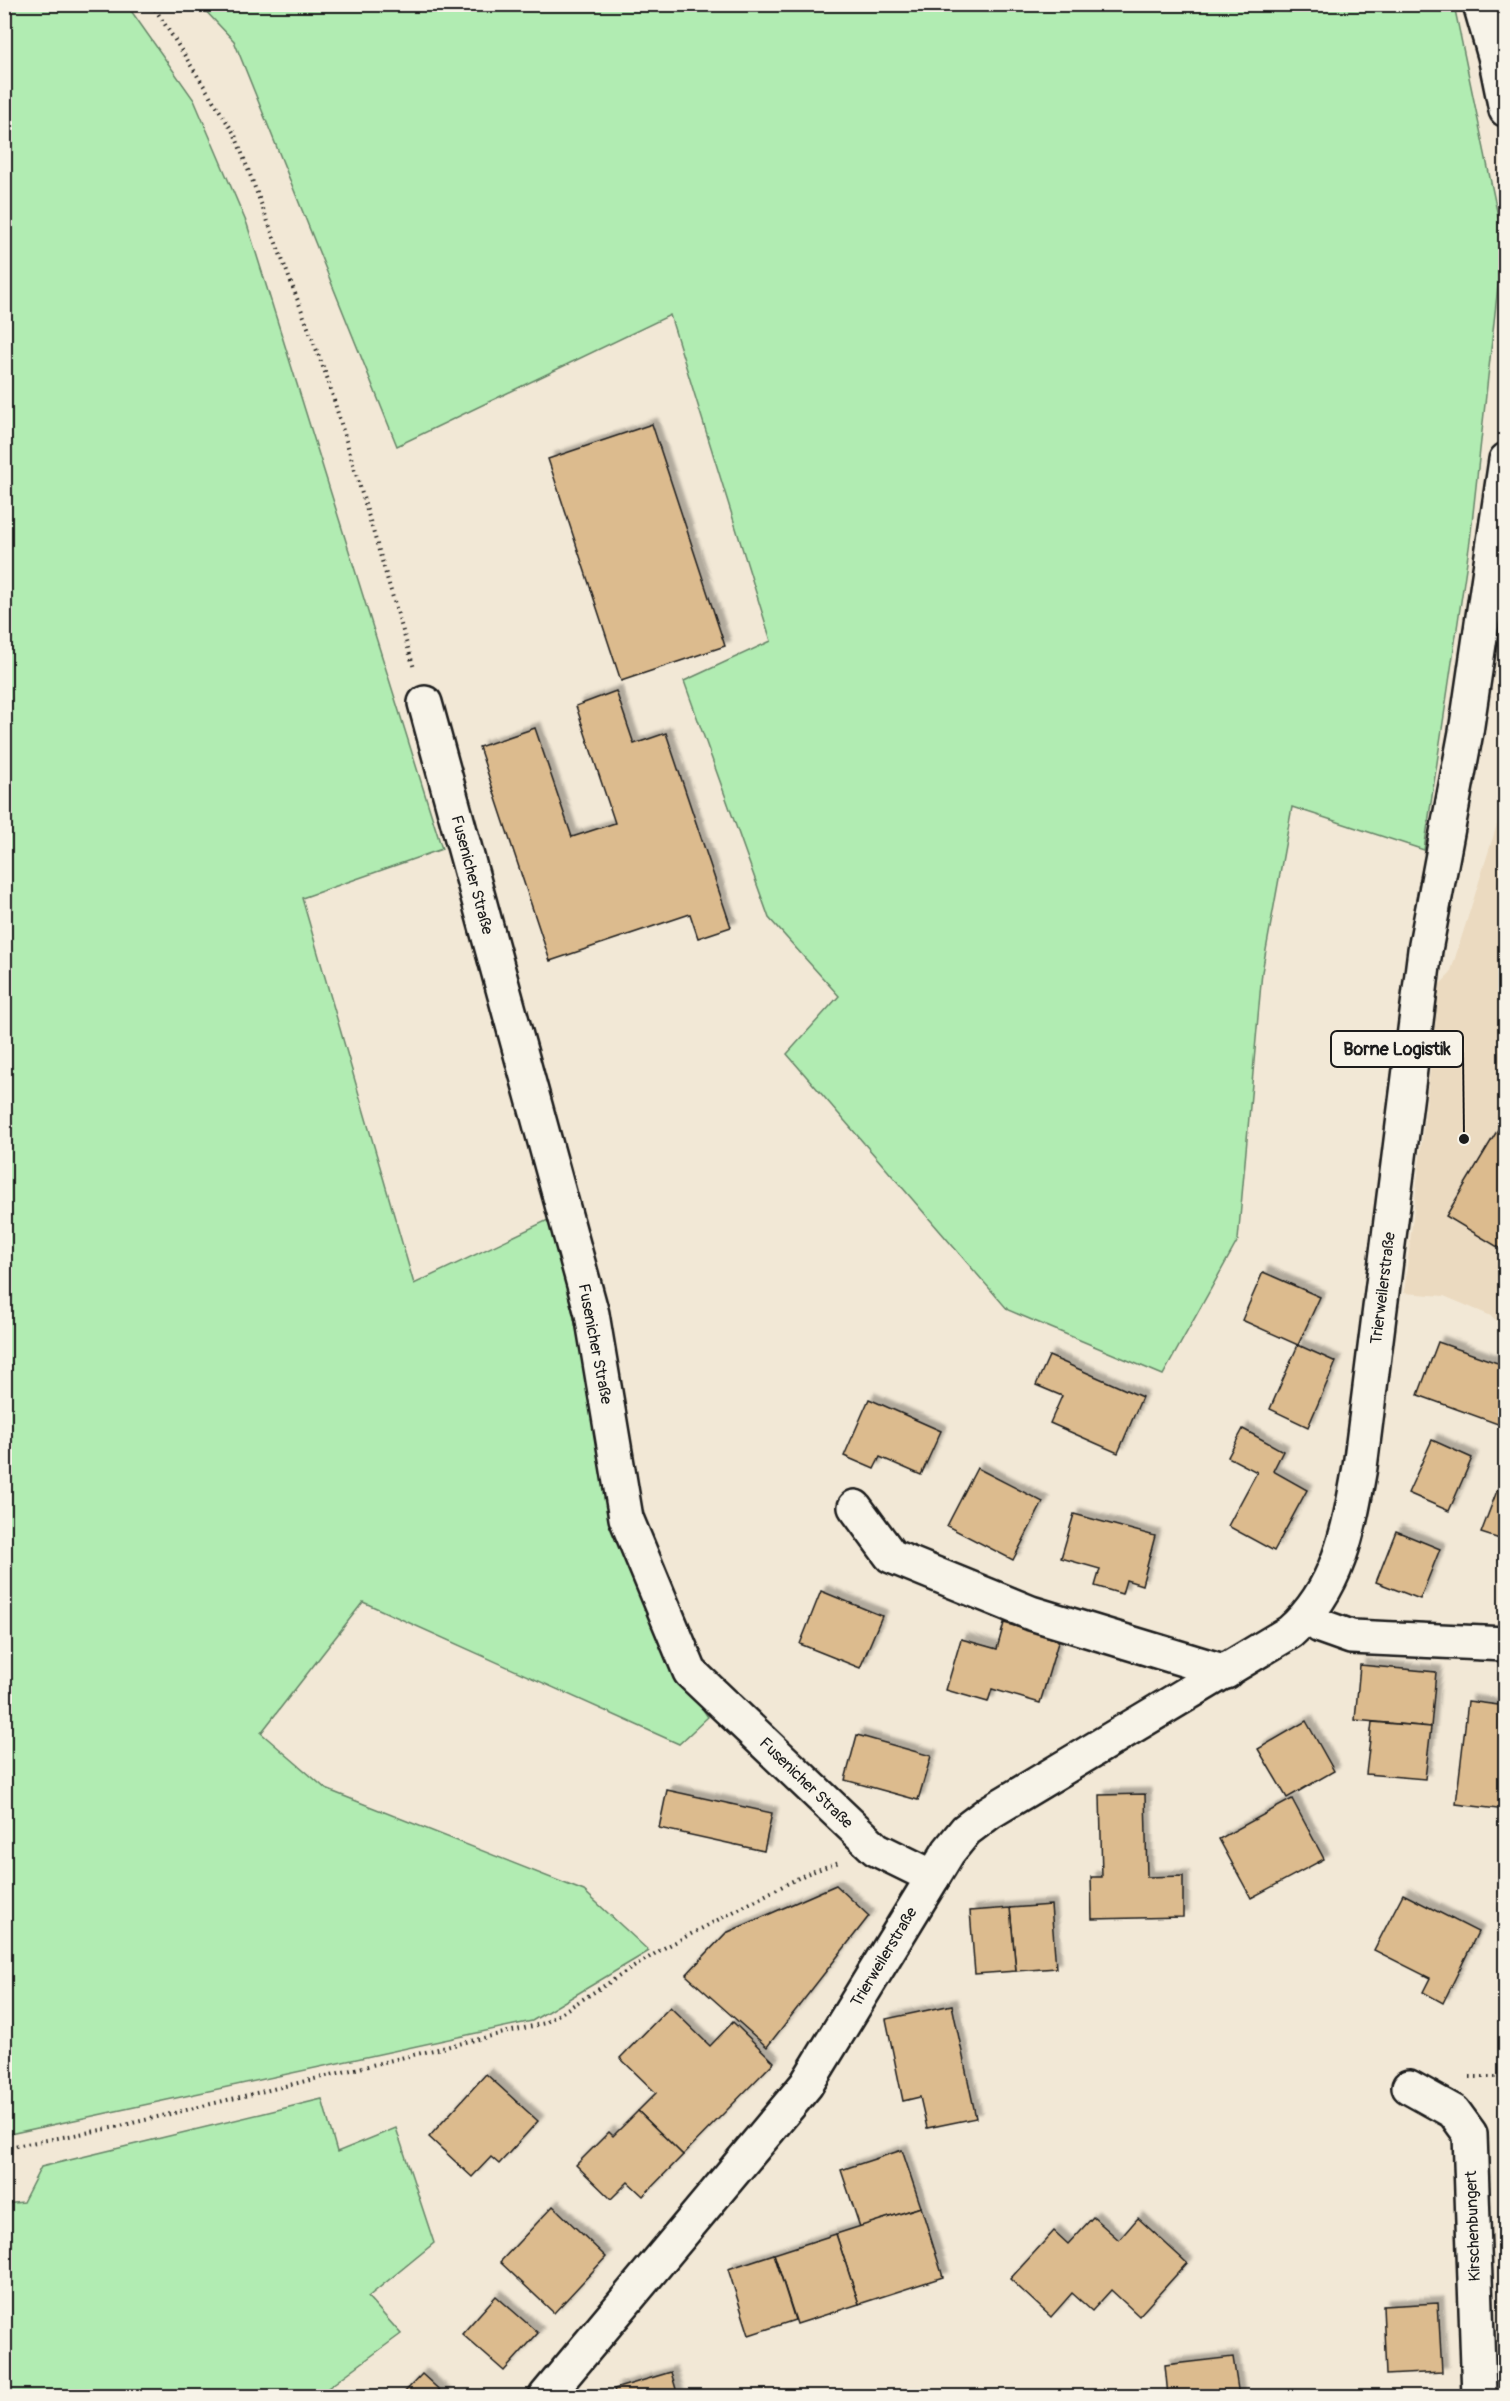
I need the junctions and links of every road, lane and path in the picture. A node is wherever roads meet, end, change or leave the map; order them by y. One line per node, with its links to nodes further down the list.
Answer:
1 (152, 4): 5 (path)
2 (1480, 4): 3 (street)
3 (1506, 110)
4 (1506, 460): 7 (street, Trierweilerstraße)
5 (425, 703): 10 (street, Fusenicher Straße)
6 (855, 1507): 9 (street)
7 (1309, 1616): 8 (street); 9 (street, Trierweilerstraße)
8 (1506, 1644)
9 (1226, 1672): 11 (street, Trierweilerstraße)
10 (876, 1849): 11 (street, Fusenicher Straße); 15 (path)
11 (933, 1877): 16 (street, Trierweilerstraße)
12 (1461, 2077): 13 (path)
13 (1506, 2077)
14 (1409, 2087): 17 (street, Kirschenbungert)
15 (4, 2148)
16 (546, 2397)
17 (1479, 2397)

